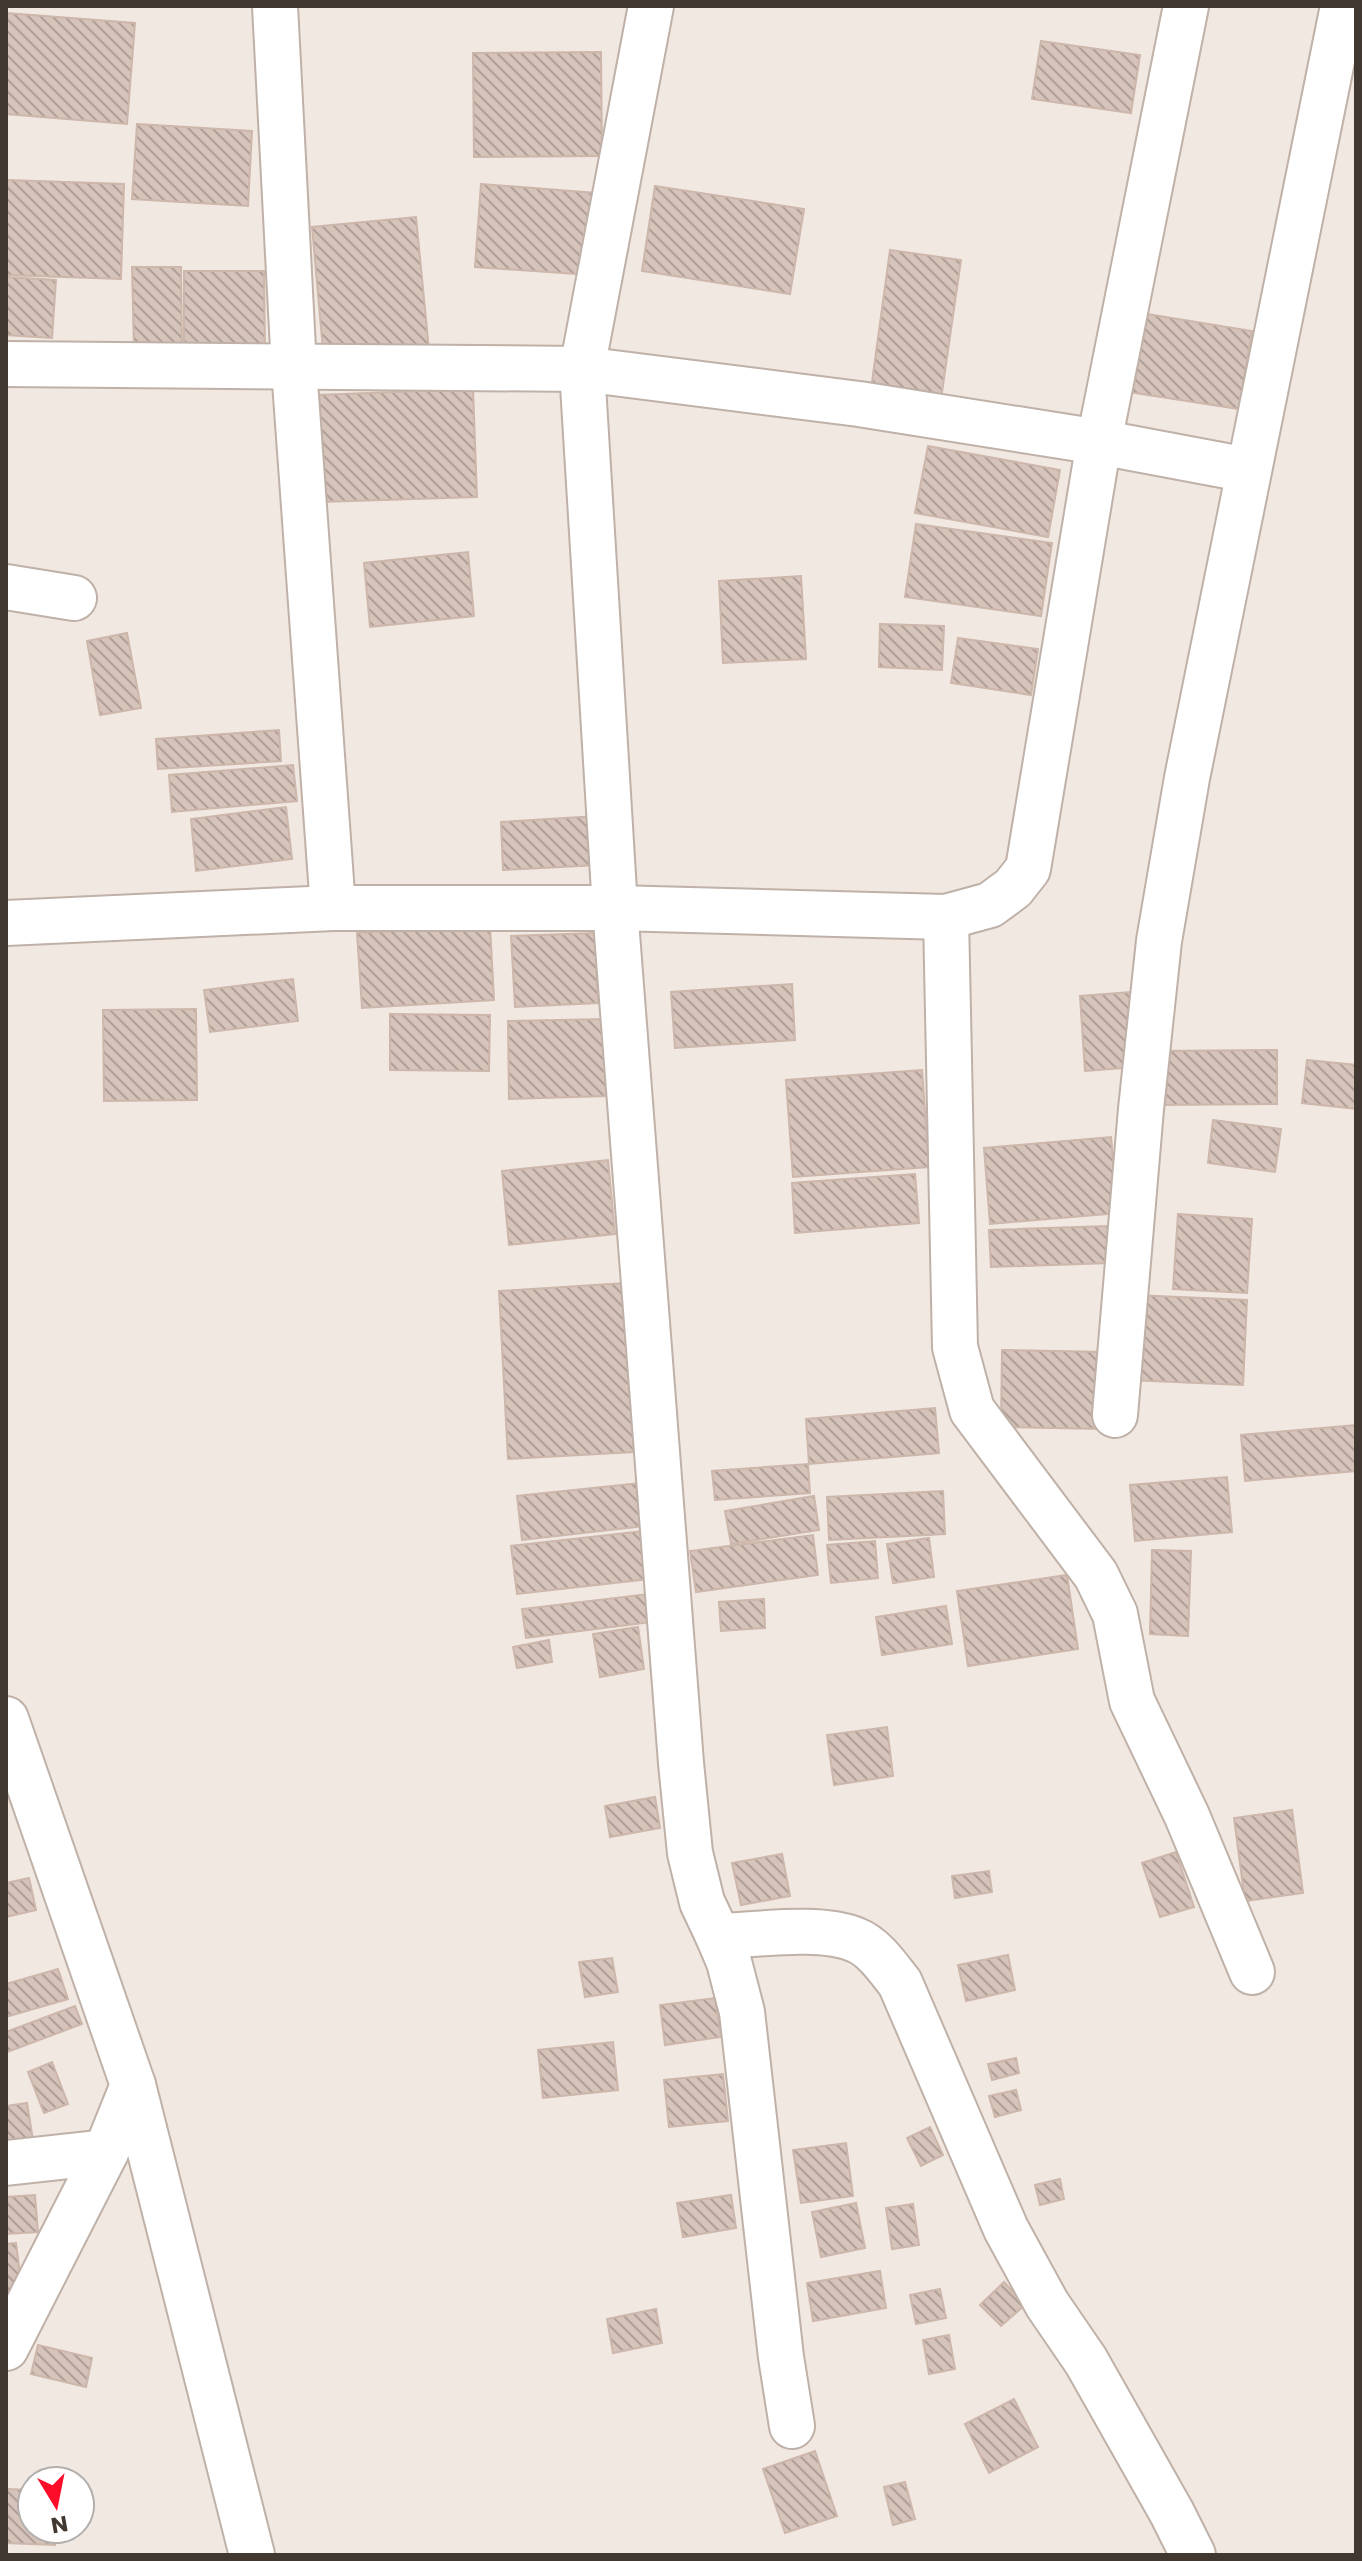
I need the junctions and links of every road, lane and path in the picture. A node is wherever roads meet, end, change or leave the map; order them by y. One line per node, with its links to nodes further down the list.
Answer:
1 (275, 6): 6 (street)
2 (651, 6): 7 (street)
3 (1186, 6): 8 (street)
4 (1343, 6): 9 (street)
5 (6, 364): 6 (street)
6 (294, 368): 7 (street); 12 (street)
7 (582, 369): 8 (street); 13 (street)
8 (1099, 442): 9 (street); 14 (street)
9 (1248, 470): 16 (street)
10 (6, 587): 11 (street)
11 (74, 598)
12 (333, 908): 13 (street); 15 (street)
13 (615, 908): 14 (street); 18 (street)
14 (946, 917): 19 (street)
15 (6, 923)
16 (1115, 1415)
17 (6, 1719): 20 (street)
18 (718, 1936): 24 (street); 26 (street)
19 (1252, 1972)
20 (133, 2085): 21 (street); 25 (street)
21 (106, 2152): 22 (street); 23 (street)
22 (6, 2163)
23 (6, 2348)
24 (792, 2426)
25 (252, 2555)
26 (1193, 2555)

